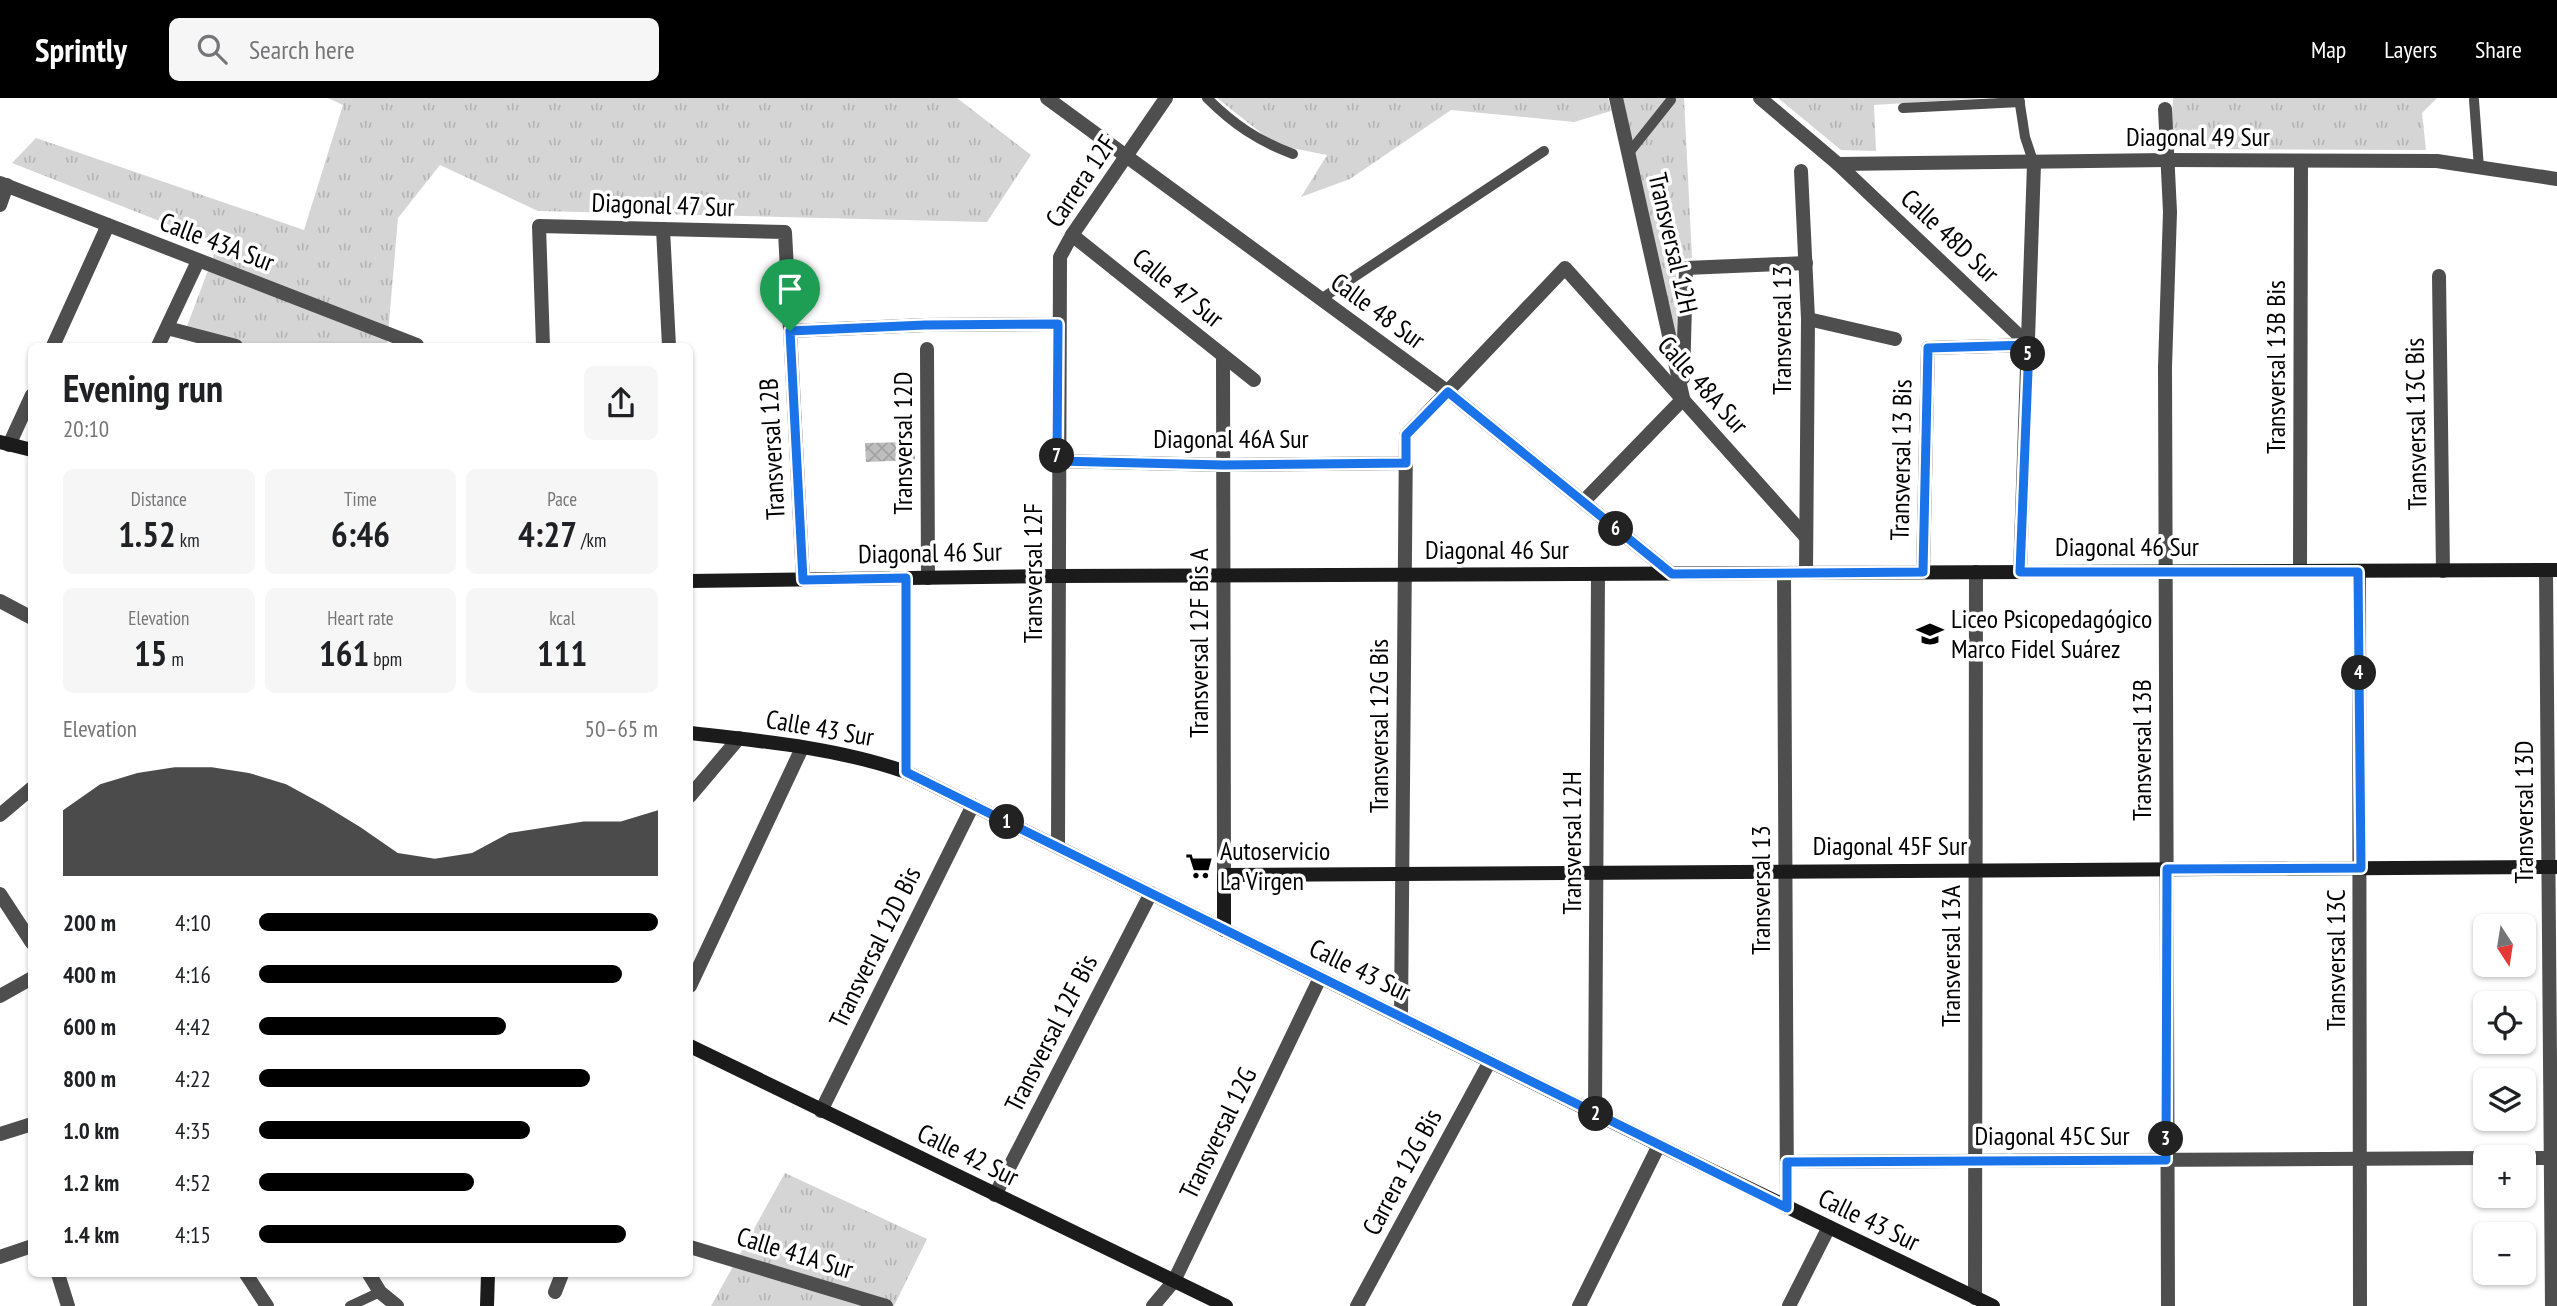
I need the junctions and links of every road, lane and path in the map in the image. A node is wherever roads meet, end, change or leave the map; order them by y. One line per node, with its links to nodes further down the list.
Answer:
1 (1047, 98): 14 (street, Calle 48 Sur)
2 (1166, 98): 14 (street, Carrera 12F)
3 (1207, 98): 12 (lane)
4 (1616, 98): 13 (street, Transversal 12H)
5 (1760, 98): 17 (street, Calle 48D Sur)
6 (1671, 100): 13 (lane)
7 (2019, 100): 9 (lane); 18 (lane)
8 (2474, 100): 19 (lane)
9 (1903, 108)
10 (2165, 109): 15 (street, Transversal 13B)
11 (1544, 151): 32 (lane)
12 (1293, 154)
13 (1628, 154): 49 (street, Transversal 12H)
14 (1127, 156): 27 (street, Carrera 12F); 32 (street, Calle 48 Sur)
15 (2166, 160): 16 (street, Diagonal 49 Sur); 18 (street, Diagonal 49 Sur); 59 (street, Transversal 13B)
16 (2301, 162): 19 (street, Diagonal 49 Sur); 64 (street, Transversal 13B Bis)
17 (1838, 164): 18 (street, Diagonal 49 Sur); 44 (street, Calle 48D Sur)
18 (2034, 164): 44 (street)
19 (2479, 168): 21 (street, Diagonal 49 Sur)
20 (1801, 171): 30 (street, Transversal 13)
21 (2557, 179)
22 (4, 184): 23 (street); 24 (street, Calle 43A Sur)
23 (0, 205)
24 (108, 225): 29 (street, Calle 43A Sur); 38 (street)
25 (663, 229): 26 (street, Diagonal 47 Sur); 42 (street, Diagonal 47 Sur); 43 (street)
26 (785, 232): 36 (street, Transversal 12B)
27 (1072, 234): 28 (street, Carrera 12F); 46 (street, Calle 47 Sur)
28 (1060, 257): 34 (street, Transversal 12F)
29 (198, 261): 35 (street); 41 (street, Calle 43A Sur)
30 (1806, 263): 33 (street, Transversal 13); 49 (street)
31 (2439, 276): 60 (street, Transversal 13C Bis)
32 (1321, 299): 48 (street, Calle 48 Sur)
33 (1808, 319): 37 (street); 57 (street, Transversal 13)
34 (1058, 324): 36 (street); 53 (street, Transversal 12F)
35 (167, 328): 39 (street); 40 (street)
36 (790, 331): 75 (street, Transversal 12B)
37 (1895, 339)
38 (54, 343)
39 (160, 343)
40 (224, 343)
41 (412, 343)
42 (543, 343)
43 (669, 343)
44 (2029, 345): 61 (street, Transversal 13 Bis); 63 (street)
45 (927, 349): 74 (street, Transversal 12D)
46 (1223, 356): 47 (street, Calle 47 Sur); 55 (street, Transversal 12F Bis A)
47 (1254, 380)
48 (1448, 392): 49 (street, Calle 48A Sur); 54 (street, Transversal 12G Bis); 56 (street, Calle 48 Sur)
49 (1683, 399): 56 (street); 57 (street, Calle 48A Sur)
50 (28, 402): 51 (street)
51 (5, 444): 52 (street)
52 (28, 449)
53 (1057, 461): 55 (street, Diagonal 46A Sur); 71 (street, Transversal 12F)
54 (1406, 463): 55 (street, Diagonal 46A Sur); 70 (street, Transversal 12G Bis)
55 (1223, 465): 72 (street, Transversal 12F Bis A)
56 (1583, 502): 69 (street, Calle 48 Sur)
57 (1805, 536): 67 (street, Transversal 13)
58 (2552, 570): 60 (street, Diagonal 46 Sur); 88 (street, Transversal 13D)
59 (2166, 571): 63 (street, Diagonal 46 Sur); 64 (street, Diagonal 46 Sur); 90 (street, Transversal 13B)
60 (2443, 571): 65 (street, Diagonal 46 Sur)
61 (1923, 572): 62 (street, Diagonal 46 Sur); 67 (street, Diagonal 46 Sur)
62 (1976, 572): 63 (street, Diagonal 46 Sur); 91 (street, Transversal 13A)
63 (2020, 572)
64 (2300, 572): 65 (street, Diagonal 46 Sur)
65 (2358, 572): 89 (street, Transversal 13C)
66 (1784, 573): 67 (street, Diagonal 46 Sur); 69 (street, Diagonal 46 Sur); 92 (street, Transversal 13)
67 (1806, 573)
68 (1598, 574): 69 (street, Diagonal 46 Sur); 70 (street, Diagonal 46 Sur); 93 (street, Transversal 12H)
69 (1672, 574)
70 (1404, 575): 72 (street, Diagonal 46 Sur); 94 (street, Transversal 12G Bis)
71 (1058, 576): 72 (street, Diagonal 46 Sur); 74 (street, Diagonal 46 Sur); 87 (street, Transversal 12F)
72 (1223, 576): 95 (street, Transversal 12F Bis A)
73 (906, 578): 74 (street, Diagonal 46 Sur); 75 (street, Diagonal 46 Sur); 82 (street)
74 (928, 578)
75 (803, 580): 76 (street, Diagonal 46 Sur)
76 (693, 581)
77 (0, 601): 78 (street)
78 (28, 616)
79 (693, 733): 80 (street, Calle 43 Sur)
80 (738, 738): 81 (street, Calle 43 Sur); 84 (street)
81 (802, 748): 82 (street, Calle 43 Sur); 102 (street)
82 (906, 772): 85 (street, Calle 43 Sur)
83 (28, 792): 86 (street)
84 (693, 792)
85 (973, 805): 87 (street, Calle 43 Sur); 107 (street, Transversal 12D Bis)
86 (0, 816)
87 (1058, 847): 96 (street, Calle 43 Sur)
88 (2553, 867): 89 (street, Diagonal 45F Sur); 115 (street, Transversal 13D)
89 (2361, 868): 90 (street, Diagonal 45F Sur); 112 (street, Transversal 13C)
90 (2167, 869): 91 (street, Diagonal 45F Sur); 116 (street, Transversal 13B)
91 (1976, 870): 92 (street, Diagonal 45F Sur); 117 (street, Transversal 13A)
92 (1786, 872): 93 (street, Diagonal 45F Sur); 118 (street, Transversal 13)
93 (1597, 873): 94 (street, Diagonal 45F Sur); 108 (street, Transversal 12H)
94 (1402, 874): 95 (street, Diagonal 45F Sur); 104 (street, Transversal 12G Bis)
95 (1224, 875): 98 (street, Transversal 12F Bis A)
96 (1151, 893): 98 (street, Calle 43 Sur); 119 (street, Transversal 12F Bis)
97 (0, 894): 99 (street)
98 (1224, 930): 100 (street, Calle 43 Sur)
99 (28, 937)
100 (1320, 978): 104 (street, Calle 43 Sur); 130 (street, Transversal 12G)
101 (28, 980): 103 (street)
102 (693, 980)
103 (0, 996)
104 (1401, 1017): 106 (street, Calle 43 Sur)
105 (693, 1047): 107 (street, Calle 42 Sur)
106 (1490, 1061): 108 (street, Calle 43 Sur); 142 (street, Carrera 12G Bis)
107 (821, 1111): 119 (street, Calle 42 Sur)
108 (1595, 1113): 111 (street, Calle 43 Sur)
109 (28, 1125): 110 (street)
110 (0, 1134)
111 (1659, 1145): 120 (street, Calle 43 Sur); 143 (street)
112 (2361, 1158): 113 (street, Diagonal 45C Sur); 116 (street, Diagonal 45C Sur); 147 (street, Transversal 13C)
113 (2473, 1158)
114 (2536, 1158): 115 (street)
115 (2554, 1158): 148 (street, Transversal 13D)
116 (2166, 1160): 117 (street, Diagonal 45C Sur); 146 (street, Transversal 13B)
117 (1976, 1161): 118 (street, Diagonal 45C Sur); 133 (street, Transversal 13A)
118 (1787, 1162): 120 (street, Transversal 13)
119 (995, 1195): 130 (street, Calle 42 Sur)
120 (1787, 1208): 121 (street, Calle 43 Sur)
121 (1829, 1227): 133 (street, Calle 43 Sur); 144 (street)
122 (28, 1247): 124 (street)
123 (693, 1248): 139 (street, Calle 41A Sur)
124 (0, 1257)
125 (59, 1277): 134 (street)
126 (248, 1277): 135 (street)
127 (371, 1277): 131 (street)
128 (488, 1277): 138 (street)
129 (561, 1277): 132 (street)
130 (1174, 1281): 140 (street, Transversal 12G); 141 (street, Calle 42 Sur)
131 (380, 1292): 136 (lane); 137 (street)
132 (555, 1292)
133 (1975, 1298): 145 (street, Calle 43 Sur)
134 (68, 1306)
135 (267, 1306)
136 (351, 1306)
137 (397, 1306)
138 (486, 1306)
139 (886, 1306)
140 (1153, 1306)
141 (1226, 1306)
142 (1357, 1306)
143 (1579, 1306)
144 (1789, 1306)
145 (1993, 1306)
146 (2168, 1306)
147 (2360, 1306)
148 (2552, 1306)

